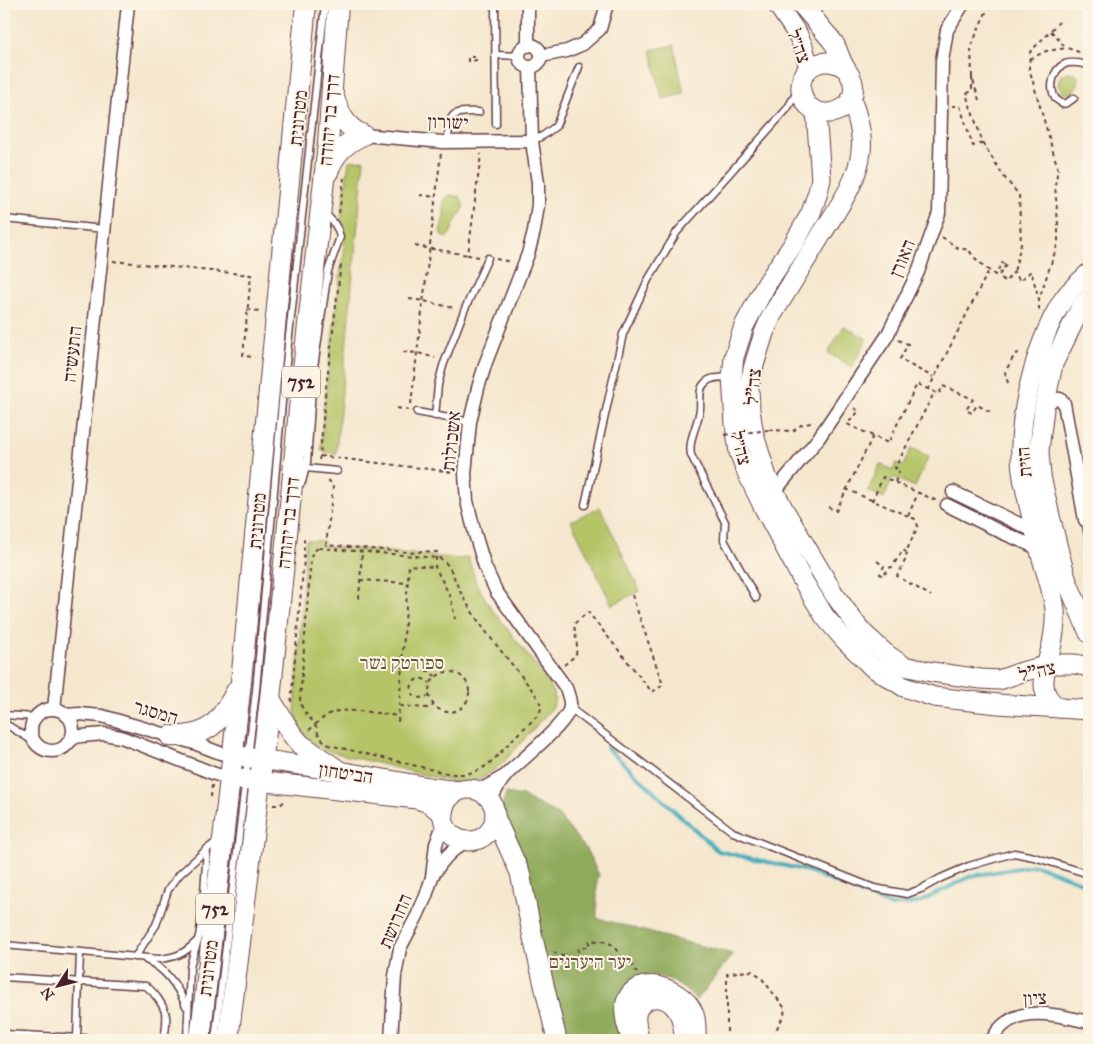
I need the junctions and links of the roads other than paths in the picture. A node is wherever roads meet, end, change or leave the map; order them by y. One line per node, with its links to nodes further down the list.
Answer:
1 (128, 4): 31 (street, התעשיה)
2 (306, 4): 55 (main road, דרך בר יהודה / 752)
3 (325, 4): 68 (lane, מטרונית)
4 (338, 4): 19 (main road, דרך בר יהודה / 752)
5 (495, 4): 12 (lane)
6 (528, 4): 11 (street)
7 (607, 4): 13 (street)
8 (777, 4): 18 (main road, צה״ל)
9 (802, 4): 17 (main road, צה"ל)
10 (963, 4): 42 (street, האורן)
11 (524, 50): 12 (lane); 13 (street); 15 (street)
12 (495, 55): 24 (lane)
13 (541, 56): 15 (street)
14 (1089, 65): 20 (lane)
15 (530, 67): 26 (street, אשכולות)
16 (579, 67): 26 (lane)
17 (846, 69): 18 (main road); 21 (main road, צה"ל)
18 (806, 75): 22 (main road, צה״ל)
19 (332, 88): 25 (main road); 28 (main road, דרך בר יהודה / 752)
20 (1074, 98)
21 (851, 99): 22 (main road); 42 (main road, צה"ל)
22 (805, 105): 35 (main road, צה״ל); 46 (lane)
23 (479, 112): 27 (lane)
24 (496, 124)
25 (363, 135): 27 (street, ישורון); 28 (main road)
26 (532, 141): 27 (street, ישורון); 39 (street, אשכולות)
27 (446, 142)
28 (323, 185): 29 (main road, דרך בר יהודה / 752)
29 (321, 208): 40 (lane); 44 (main road, דרך בר יהודה / 752)
30 (4, 219): 31 (lane)
31 (104, 229): 59 (street, התעשיה)
32 (488, 258): 38 (lane)
33 (1089, 273): 50 (main road, הזית)
34 (1089, 299): 36 (main road, הזית)
35 (732, 377): 51 (lane); 58 (main road, צה״ל)
36 (1044, 408): 47 (street); 48 (main road, הזית)
37 (417, 412): 38 (lane)
38 (435, 416): 39 (lane)
39 (470, 422): 57 (street, אשכולות)
40 (306, 468): 41 (lane); 44 (lane)
41 (337, 472)
42 (775, 491): 53 (main road, צה"ל)
43 (953, 492): 50 (street)
44 (291, 495): 56 (main road, דרך בר יהודה / 752)
45 (947, 505): 50 (street)
46 (585, 506)
47 (1085, 520): 49 (lane)
48 (1054, 535): 50 (street); 52 (main road, הזית)
49 (1088, 536)
50 (1038, 541): 53 (main road, הזית)
51 (756, 598)
52 (1089, 633)
53 (1046, 665): 54 (main road, צה"ל); 58 (main road, הזית)
54 (1089, 667)
55 (241, 682): 65 (main road); 68 (main road, דרך בר יהודה / 752)
56 (270, 698): 68 (main road, דרך בר יהודה / 752); 69 (main road)
57 (570, 708): 72 (street); 77 (lane)
58 (1060, 708): 60 (main road, צה״ל)
59 (54, 709): 62 (street, המסגר); 63 (street)
60 (1089, 710)
61 (4, 715): 63 (lane)
62 (66, 715): 65 (street, המסגר); 66 (street)
63 (35, 717): 67 (street)
64 (4, 723): 67 (lane)
65 (170, 736): 68 (street, המסגר)
66 (68, 742): 67 (street, המסגר); 70 (street, המסגר)
67 (36, 743)
68 (248, 757): 69 (main road, הביטחון); 70 (main road, דרך בר יהודה / 752); 70 (main road, דרך בר יהודה / 752)
69 (339, 771): 71 (main road, הביטחון)
70 (245, 780): 73 (main road, הביטחון); 75 (main road, דרך בר יהודה / 752); 95 (lane, מטרונית); 96 (main road, דרך בר יהודה / 752)
71 (458, 791): 72 (main road); 73 (main road)
72 (488, 803): 74 (main road); 76 (main road)
73 (444, 818): 74 (main road); 78 (street, החרושת)
74 (474, 839): 76 (main road); 78 (street, החרושת)
75 (215, 843): 79 (lane); 82 (lane); 94 (main road, דרך בר יהודה / 752)
76 (513, 856): 98 (main road)
77 (1089, 874)
78 (432, 877): 97 (street, החרושת)
79 (197, 941): 83 (lane); 87 (lane)
80 (4, 945): 81 (lane)
81 (80, 952): 82 (lane); 85 (lane)
82 (135, 957): 83 (lane)
83 (143, 958): 87 (lane)
84 (4, 977): 85 (lane)
85 (79, 982): 90 (lane); 92 (lane)
86 (647, 992): 99 (main road); 100 (main road); 101 (main road); 102 (main road)
87 (188, 1009): 93 (lane)
88 (1089, 1022): 103 (street, ציון)
89 (6, 1036): 90 (lane)
90 (77, 1038): 91 (lane)
91 (118, 1040)
92 (164, 1040)
93 (187, 1040)
94 (200, 1040)
95 (215, 1040)
96 (228, 1040)
97 (391, 1040)
98 (557, 1040)
99 (632, 1040)
100 (639, 1040)
101 (684, 1040)
102 (696, 1040)
103 (992, 1040)

